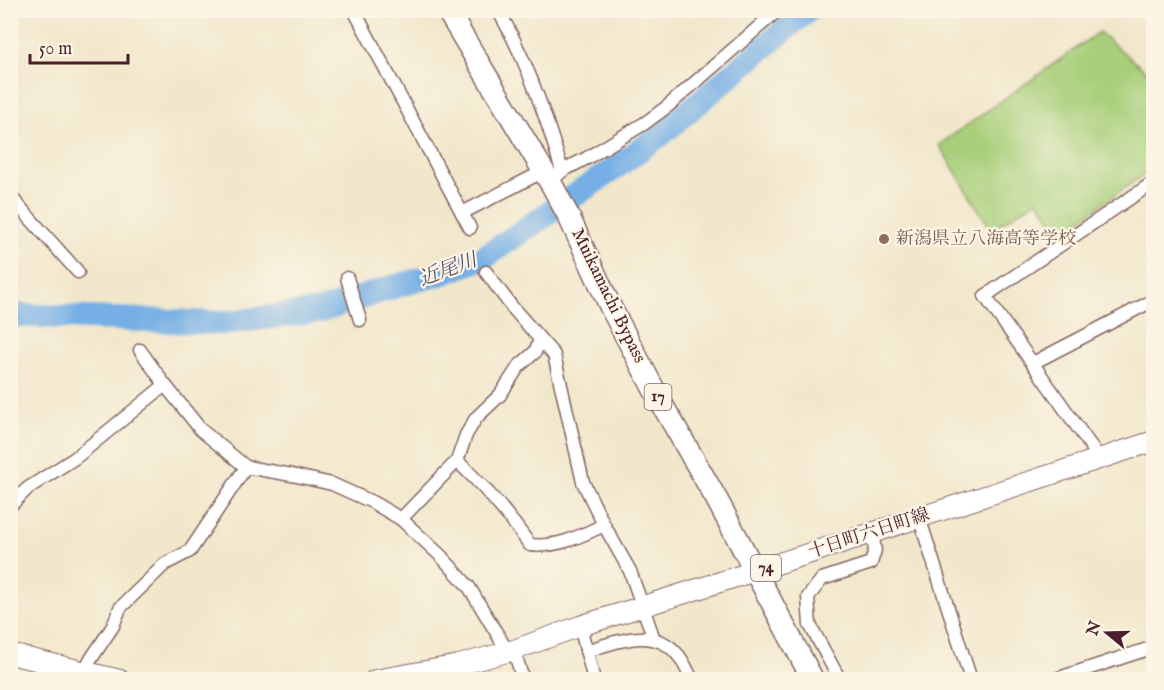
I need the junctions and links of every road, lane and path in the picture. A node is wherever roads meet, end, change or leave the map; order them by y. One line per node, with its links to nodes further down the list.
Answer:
1 (354, 10): 8 (street)
2 (447, 10): 5 (highway, Muikamachi Bypass / 17)
3 (498, 10): 5 (street)
4 (778, 10): 5 (street)
5 (552, 178): 8 (street); 28 (highway, Muikamachi Bypass / 17)
6 (1154, 182): 17 (street)
7 (10, 196): 10 (street)
8 (462, 213): 9 (street)
9 (470, 228)
10 (78, 272)
11 (486, 272): 15 (street)
12 (347, 278): 14 (street)
13 (1154, 300): 17 (street)
14 (360, 320)
15 (540, 340): 21 (street); 26 (street)
16 (140, 350): 18 (street)
17 (1033, 363): 20 (street)
18 (165, 385): 22 (street); 23 (street)
19 (1154, 441): 20 (main road, 十日町六日町線 / 74)
20 (1100, 459): 24 (main road, 十日町六日町線 / 74)
21 (457, 461): 25 (street); 26 (street)
22 (246, 467): 25 (street); 36 (street)
23 (10, 506)
24 (919, 517): 27 (main road, 十日町六日町線 / 74); 44 (street)
25 (401, 519): 33 (street)
26 (604, 525): 29 (street)
27 (872, 533): 28 (main road, 十日町六日町線 / 74); 43 (street)
28 (756, 571): 29 (main road, 十日町六日町線 / 74); 42 (highway, Muikamachi Bypass / 17)
29 (643, 606): 30 (main road, 十日町六日町線 / 74); 31 (street)
30 (580, 626): 33 (main road, 十日町六日町線 / 74); 34 (street)
31 (654, 639): 34 (street); 41 (street)
32 (1154, 647): 45 (street)
33 (511, 651): 38 (main road, 十日町六日町線 / 74); 39 (street)
34 (586, 651): 40 (street)
35 (10, 654): 36 (main road)
36 (83, 670): 37 (main road)
37 (120, 680)
38 (375, 680)
39 (523, 680)
40 (594, 680)
41 (692, 680)
42 (813, 680)
43 (840, 680)
44 (971, 680)
45 (1053, 680)

